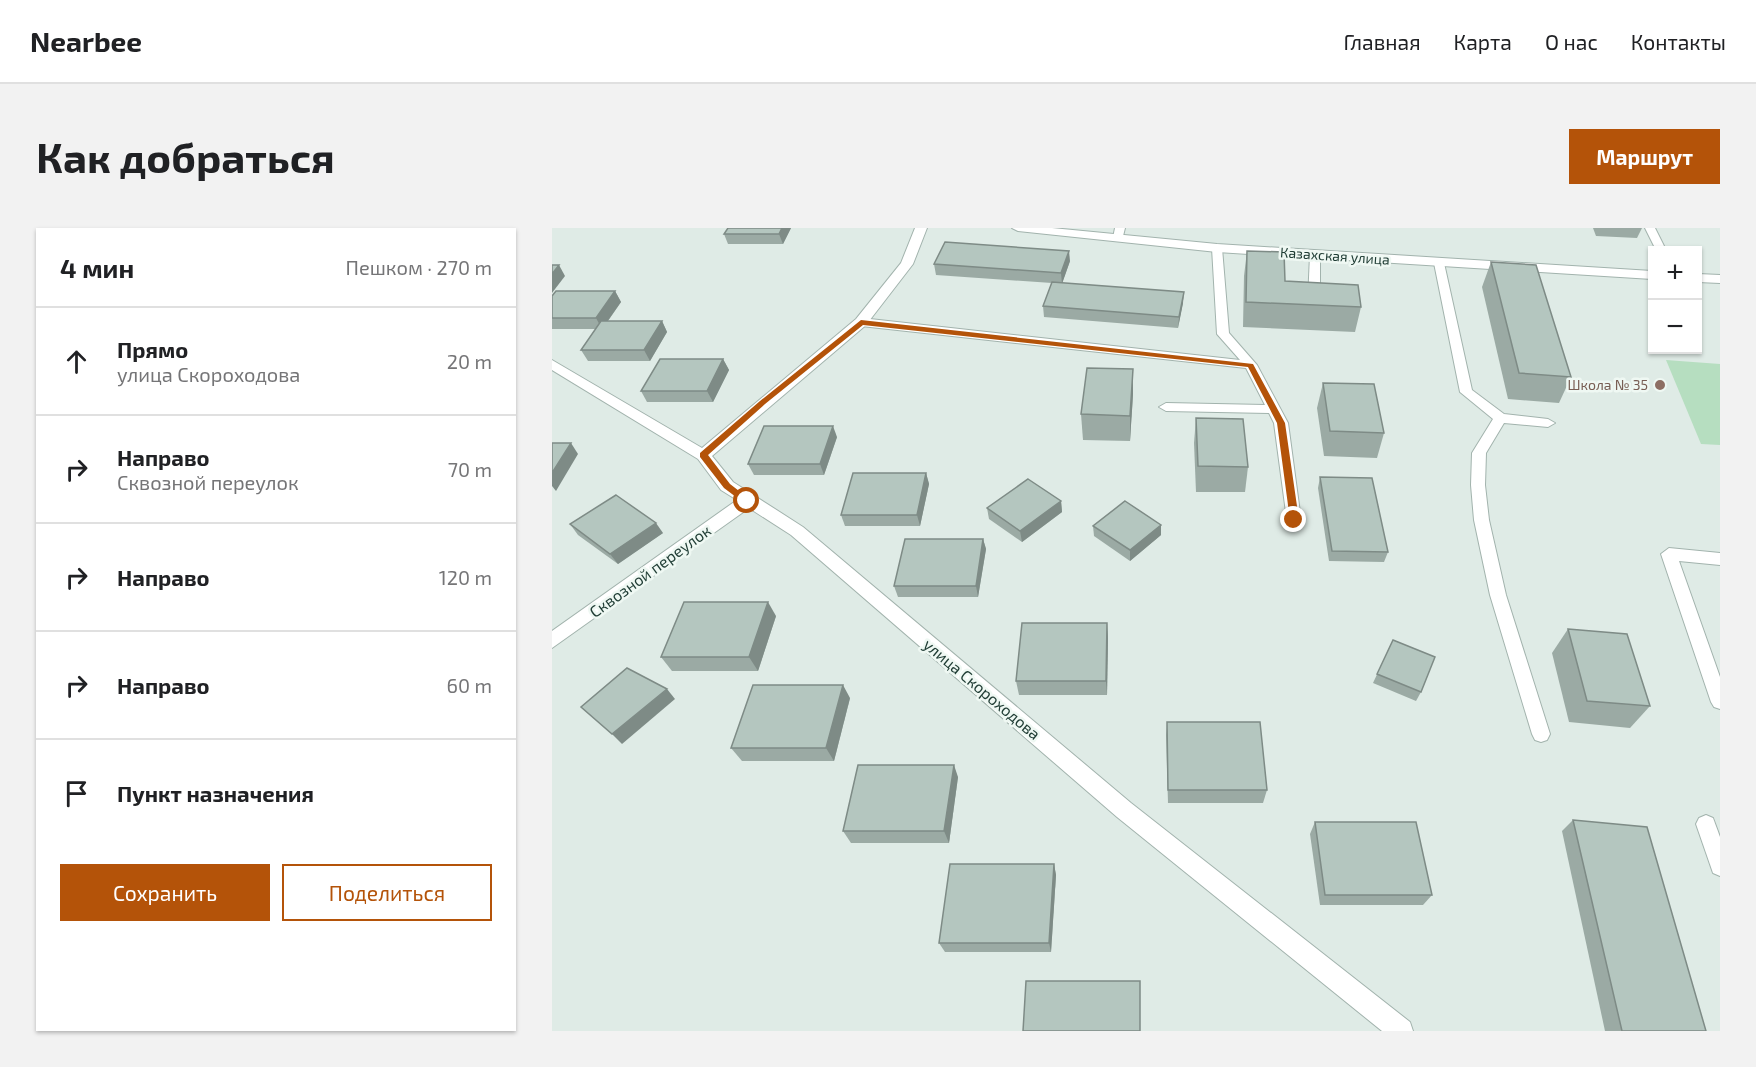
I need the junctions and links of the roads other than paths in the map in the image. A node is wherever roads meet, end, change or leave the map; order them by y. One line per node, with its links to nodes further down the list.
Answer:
1 (921, 228): 14 (street)
2 (1018, 228): 4 (street, Казахская улица)
3 (1650, 228): 6 (lane)
4 (1036, 229): 5 (street, Казахская улица)
5 (1119, 233): 7 (street, Казахская улица)
6 (1659, 246)
7 (1217, 248): 8 (street, Казахская улица); 16 (lane)
8 (1316, 255): 9 (street, Казахская улица); 13 (lane)
9 (1439, 263): 10 (street, Казахская улица); 19 (lane)
10 (1648, 275)
11 (1702, 278): 12 (street)
12 (1720, 279)
13 (1314, 300)
14 (861, 322): 16 (lane); 21 (street)
15 (552, 364): 21 (street, улица Скороходова)
16 (1251, 365): 18 (lane)
17 (1166, 407): 18 (lane)
18 (1274, 409): 23 (lane)
19 (1500, 418): 20 (lane); 27 (lane)
20 (1548, 423)
21 (703, 455): 22 (street, улица Скороходова)
22 (747, 501): 25 (street, Сквозной переулок); 30 (street, улица Скороходова)
23 (1294, 520)
24 (1720, 559): 26 (lane)
25 (552, 642)
26 (1720, 702)
27 (1541, 734)
28 (1706, 824): 29 (lane)
29 (1720, 866)
30 (1401, 1031)

